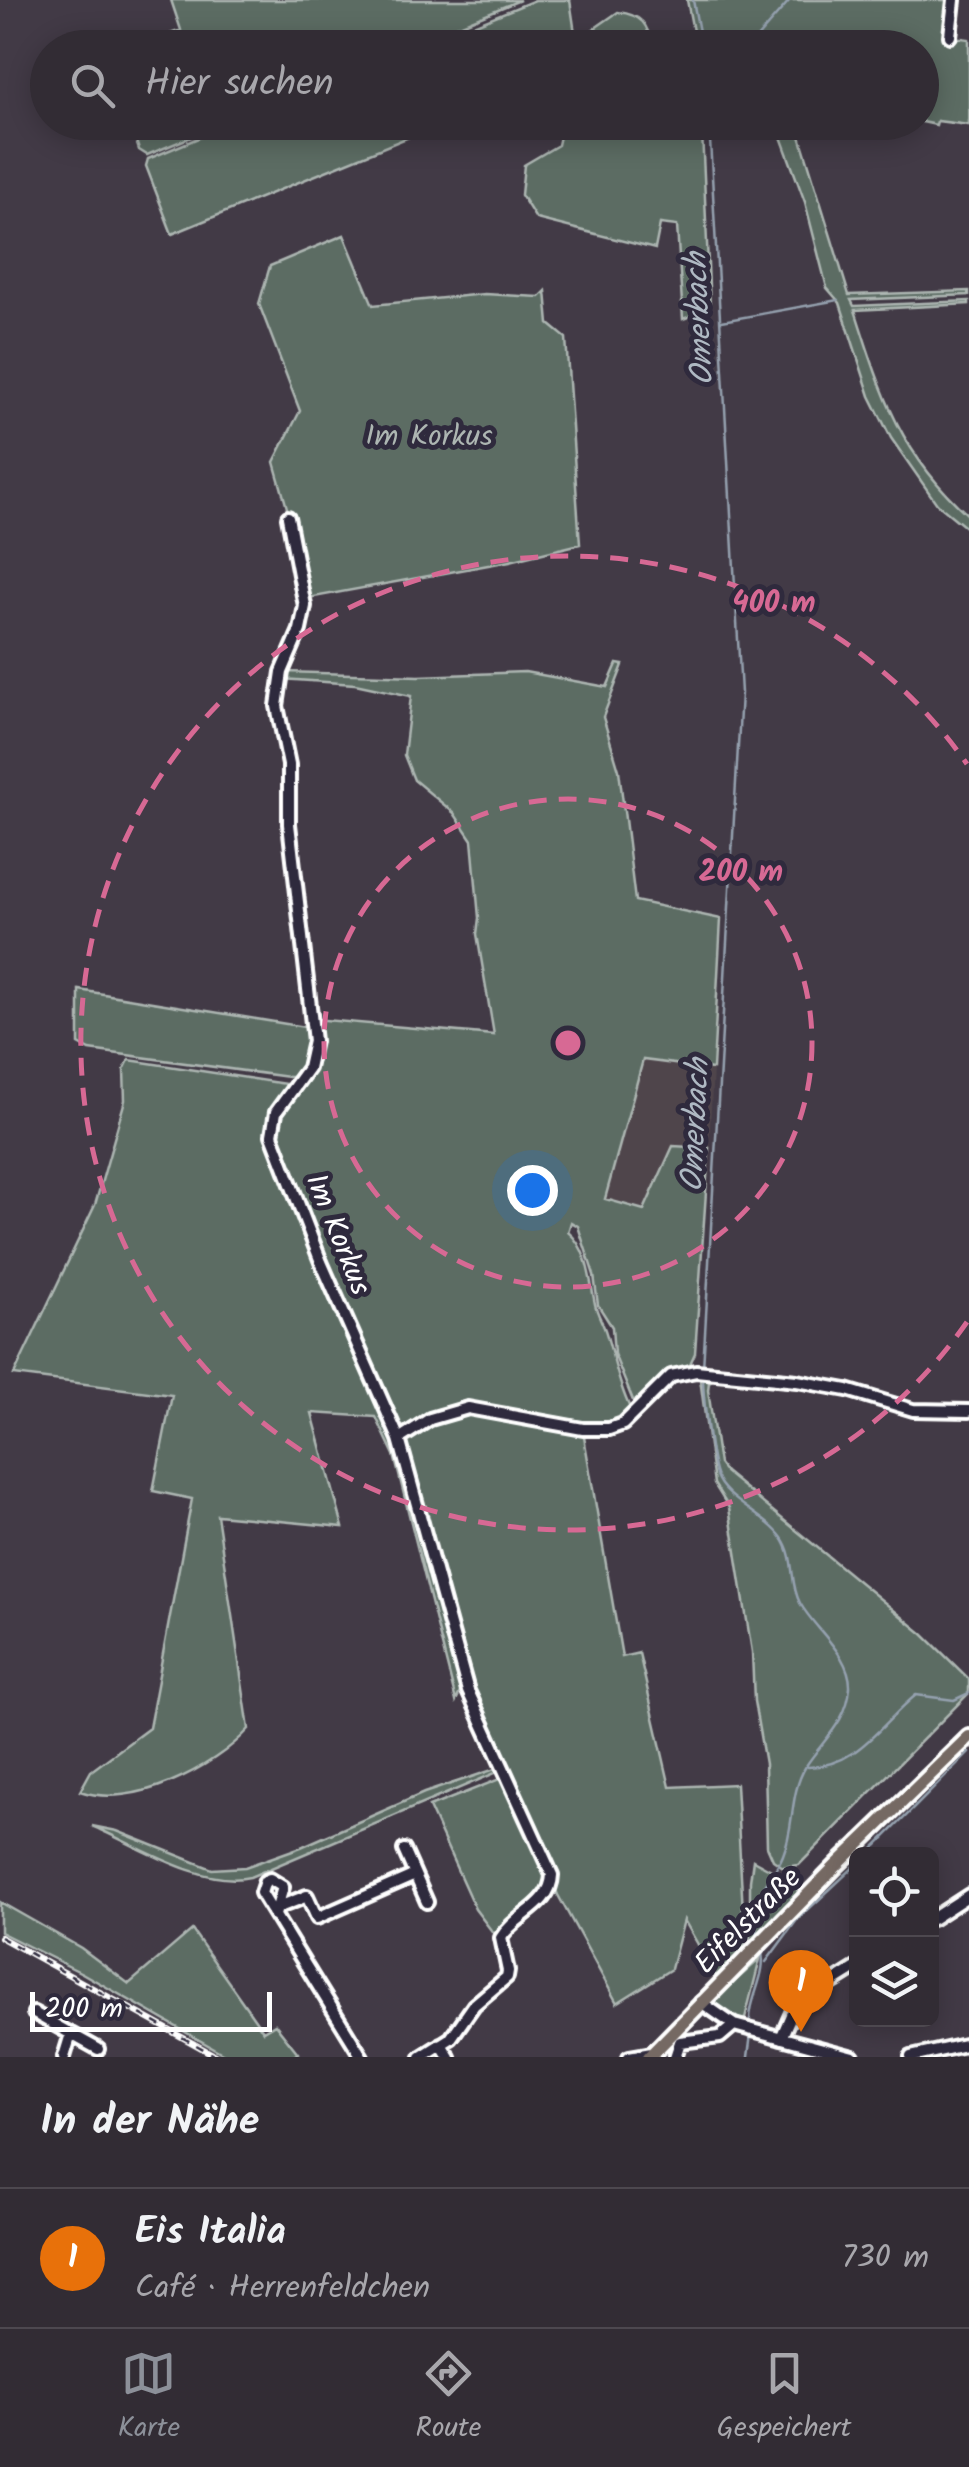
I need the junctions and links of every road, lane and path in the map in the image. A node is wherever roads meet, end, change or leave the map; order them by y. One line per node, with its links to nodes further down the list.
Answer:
1 (954, 0): 2 (street)
2 (950, 36)
3 (288, 517): 5 (street, Im Korkus)
4 (969, 1411): 5 (street)
5 (399, 1439): 18 (street, Im Korkus)
6 (969, 1737): 13 (main road, Eifelstraße)
7 (404, 1850): 8 (street)
8 (415, 1875): 10 (street); 24 (street)
9 (969, 1895): 11 (street)
10 (428, 1902)
11 (939, 1914)
12 (849, 1972): 17 (street)
13 (701, 2002): 15 (street); 22 (main road, Eifelstraße)
14 (34, 2013): 16 (street)
15 (738, 2027): 17 (street); 28 (street)
16 (70, 2034): 20 (street); 23 (street)
17 (781, 2038): 21 (street)
18 (441, 2044): 25 (street); 26 (street)
19 (969, 2044): 30 (street)
20 (98, 2049)
21 (826, 2054): 29 (street)
22 (651, 2055): 27 (street)
23 (64, 2057)
24 (362, 2057)
25 (421, 2057)
26 (449, 2057)
27 (629, 2057)
28 (676, 2057)
29 (853, 2057)
30 (912, 2057)

